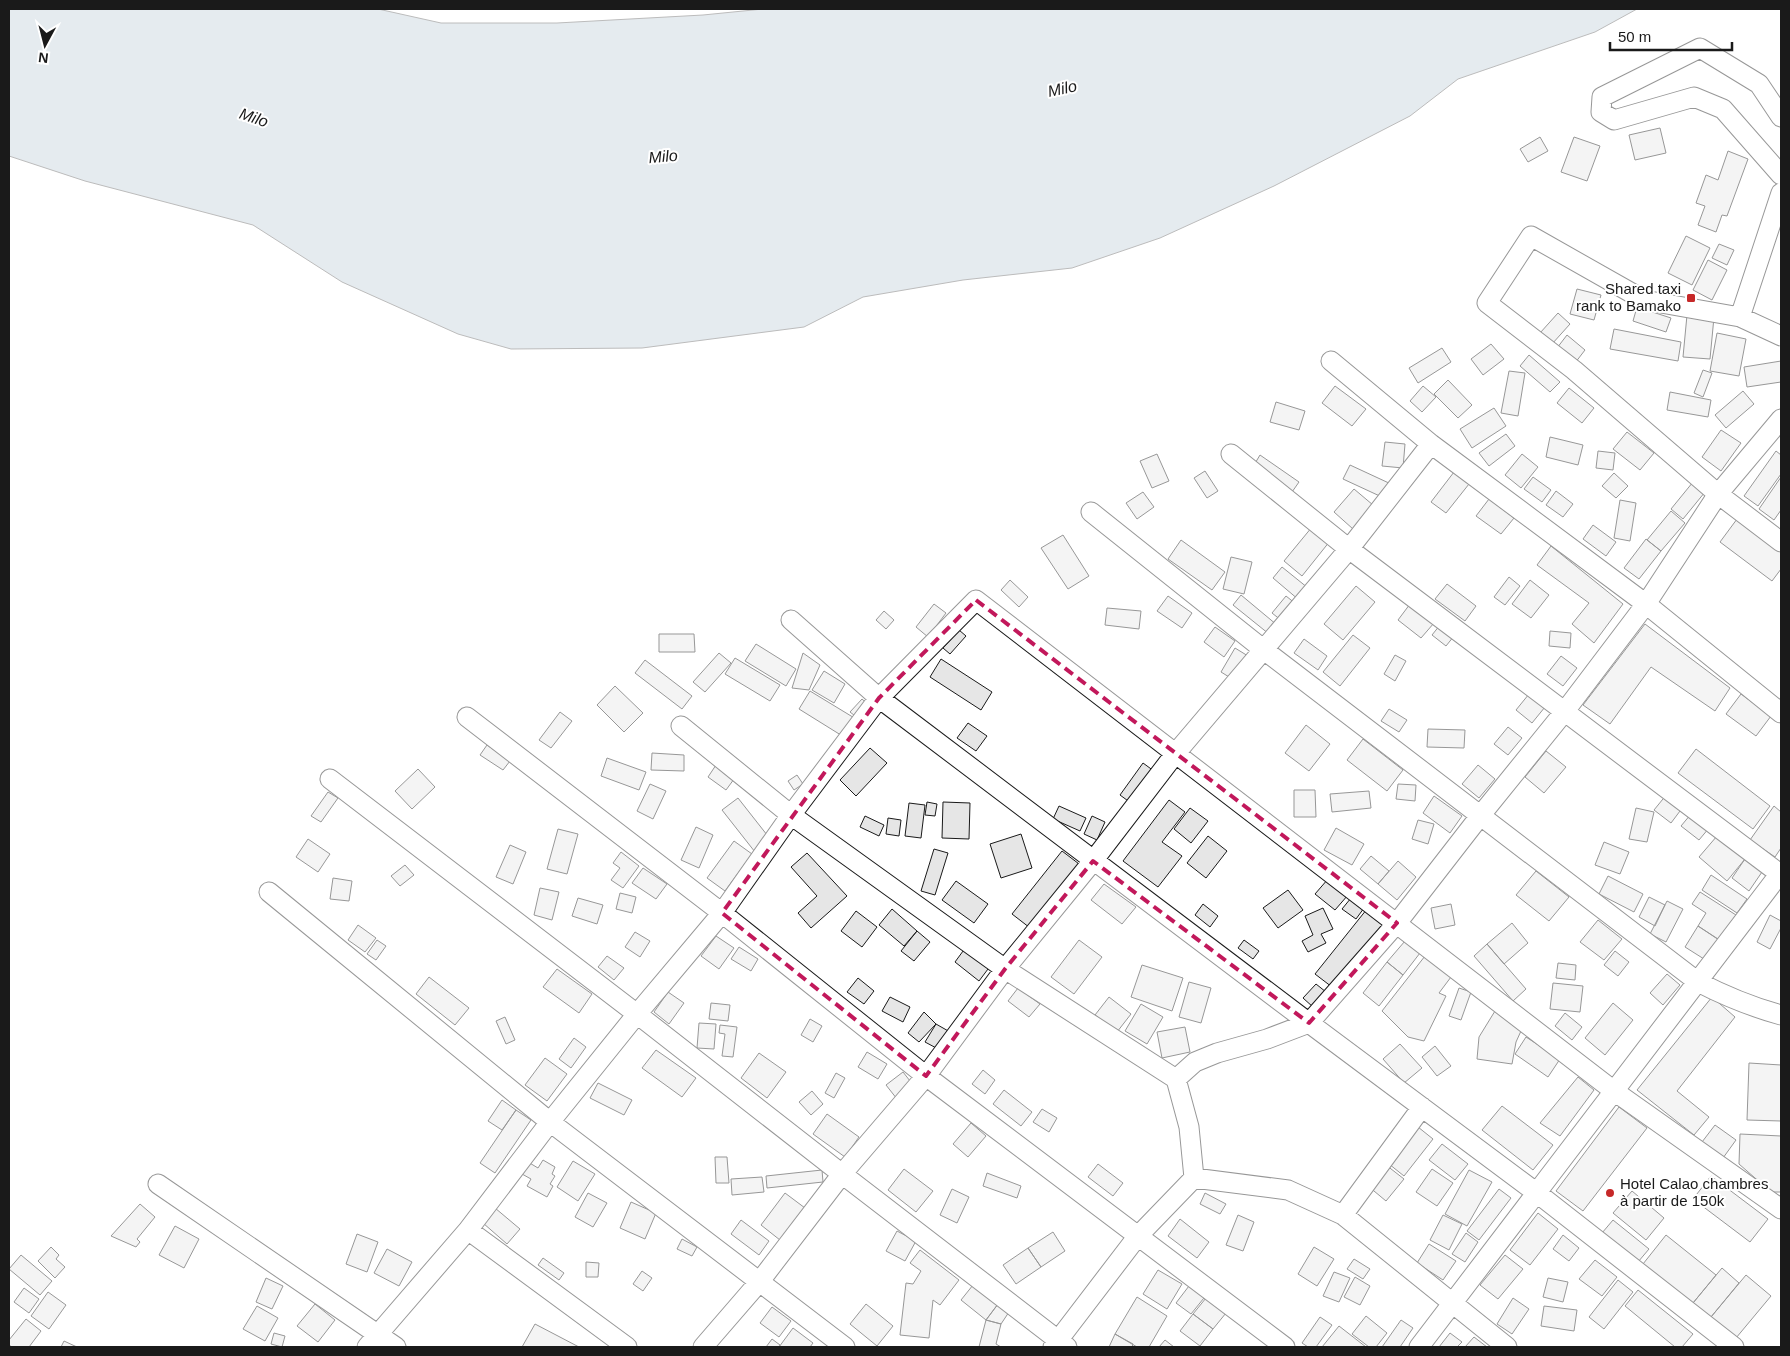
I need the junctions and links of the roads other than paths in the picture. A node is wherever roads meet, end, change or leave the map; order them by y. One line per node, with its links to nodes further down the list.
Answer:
1 (1781, 117): 2 (street)
2 (1781, 175)
3 (1781, 193): 4 (street)
4 (1740, 317): 5 (street); 10 (street)
5 (1781, 336)
6 (1331, 361): 8 (street)
7 (1781, 419): 10 (street)
8 (1431, 444): 13 (street); 14 (street)
9 (1231, 454): 13 (street)
10 (1718, 494): 12 (street); 14 (street)
11 (1091, 512): 16 (street)
12 (1781, 542)
13 (1349, 549): 16 (street); 18 (street)
14 (1646, 604): 18 (street); 19 (street)
15 (791, 620): 17 (street)
16 (1264, 650): 22 (street); 25 (street)
17 (879, 698): 22 (street); 24 (street); 26 (street)
18 (1566, 711): 25 (street); 27 (street)
19 (1781, 713)
20 (467, 717): 29 (street)
21 (681, 726): 24 (street)
22 (1175, 754): 26 (street); 30 (street)
23 (330, 779): 33 (street)
24 (791, 815): 29 (street); 31 (street)
25 (1480, 816): 30 (street); 32 (street)
26 (1093, 861): 31 (street); 35 (street)
27 (1781, 873): 32 (street)
28 (269, 892): 40 (street)
29 (722, 913): 33 (street); 36 (street)
30 (1397, 923): 35 (street); 38 (street)
31 (1005, 969): 36 (street); 37 (street)
32 (1698, 982): 34 (street); 38 (street)
33 (637, 1014): 40 (street); 41 (street)
34 (1781, 1015)
35 (1309, 1023): 37 (street); 39 (street)
36 (926, 1076): 41 (street); 48 (street)
37 (1176, 1079): 42 (street)
38 (1614, 1091): 44 (street); 45 (street)
39 (1422, 1107): 44 (street); 46 (street)
40 (550, 1122): 47 (street); 49 (street)
41 (842, 1174): 49 (street); 52 (street)
42 (1194, 1178): 46 (street); 48 (street)
43 (158, 1184): 51 (street)
44 (1537, 1193): 50 (street); 60 (street)
45 (1781, 1209)
46 (1343, 1216): 50 (street)
47 (468, 1230): 51 (street); 54 (street)
48 (1137, 1237): 52 (street); 57 (street)
49 (760, 1281): 55 (street); 56 (street)
50 (1452, 1304): 58 (street); 59 (street)
51 (373, 1341): 53 (street)
52 (1060, 1345)
53 (396, 1347)
54 (627, 1347)
55 (703, 1347)
56 (846, 1347)
57 (1285, 1347)
58 (1419, 1347)
59 (1507, 1347)
60 (1734, 1347)

